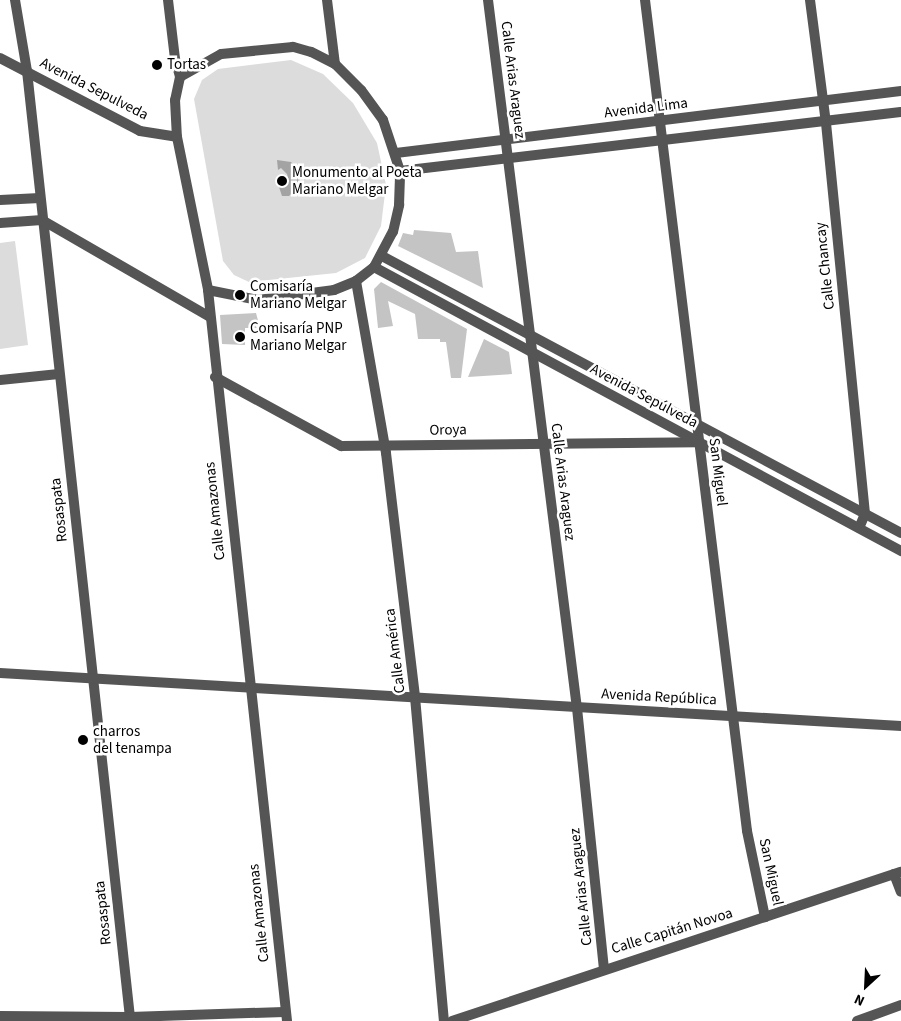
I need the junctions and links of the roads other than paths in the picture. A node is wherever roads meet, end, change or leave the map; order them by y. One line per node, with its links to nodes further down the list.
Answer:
1 (15, 0): 9 (street, Rosaspata)
2 (168, 0): 10 (street, Calle Amazonas)
3 (327, 0): 8 (street)
4 (488, 0): 17 (street, Calle Arias Araguez)
5 (645, 0): 14 (street, San Miguel)
6 (810, 0): 12 (street, Calle Chancay)
7 (0, 58): 9 (street, Avenida Sepulveda)
8 (335, 64): 10 (street); 19 (street)
9 (27, 71): 16 (street, Avenida Sepulveda); 22 (street, Rosaspata)
10 (180, 77): 16 (street, Calle Amazonas)
11 (901, 91): 12 (street, Avenida Lima)
12 (823, 102): 14 (street, Avenida Lima); 15 (street, Calle Chancay)
13 (901, 112): 15 (street)
14 (660, 121): 17 (street, Avenida Lima); 18 (street, San Miguel)
15 (826, 123): 18 (street); 40 (street, Calle Chancay)
16 (177, 137): 29 (street, Calle Amazonas)
17 (506, 140): 19 (street, Avenida Lima); 20 (street, Calle Arias Araguez)
18 (662, 142): 20 (street); 36 (street, San Miguel)
19 (396, 153): 21 (street)
20 (508, 161): 21 (street); 31 (street, Calle Arias Araguez)
21 (400, 172): 26 (street)
22 (40, 198): 23 (street); 24 (street, Rosaspata)
23 (0, 200)
24 (42, 220): 25 (street); 30 (street); 33 (street, Rosaspata)
25 (0, 223)
26 (382, 256): 27 (street); 31 (street, Avenida Sepúlveda)
27 (374, 267): 28 (street); 32 (street, Avenida Sepúlveda)
28 (356, 281): 29 (street); 39 (street, Calle América)
29 (208, 290): 30 (street, Calle Amazonas)
30 (210, 317): 34 (street, Calle Amazonas)
31 (530, 335): 32 (street, Calle Arias Araguez); 36 (street, Avenida Sepúlveda)
32 (531, 352): 37 (street, Avenida Sepúlveda); 38 (street, Calle Arias Araguez)
33 (59, 374): 35 (street); 45 (street, Rosaspata)
34 (215, 377): 39 (street, Oroya); 46 (street, Calle Amazonas)
35 (0, 380)
36 (697, 424): 37 (street, San Miguel); 40 (street, Avenida Sepúlveda)
37 (698, 442): 38 (street, Oroya); 41 (street, Avenida Sepúlveda); 49 (street, San Miguel)
38 (543, 444): 39 (street, Oroya); 48 (street, Calle Arias Araguez)
39 (385, 446): 47 (street, Calle América)
40 (865, 514): 41 (street, Calle Chancay); 42 (street, Avenida Sepúlveda)
41 (859, 528): 43 (street, Avenida Sepúlveda)
42 (901, 533)
43 (901, 551)
44 (0, 673): 45 (street, Avenida República)
45 (93, 679): 46 (street, Avenida República); 58 (street, Rosaspata)
46 (249, 688): 47 (street, Avenida República); 57 (street, Calle Amazonas)
47 (415, 697): 48 (street, Avenida República); 59 (street, Calle América)
48 (577, 708): 49 (street, Avenida República); 54 (street, Calle Arias Araguez)
49 (735, 716): 50 (street, Avenida República); 53 (street, San Miguel)
50 (901, 726)
51 (897, 873): 52 (street); 53 (street, Calle Capitán Novoa)
52 (901, 892)
53 (765, 917): 54 (street, Calle Capitán Novoa)
54 (604, 968): 60 (street, Calle Capitán Novoa)
55 (901, 1005): 61 (street)
56 (0, 1016): 58 (street)
57 (286, 1016): 58 (street)
58 (130, 1017)
59 (444, 1021)
60 (452, 1021)
61 (857, 1021)

